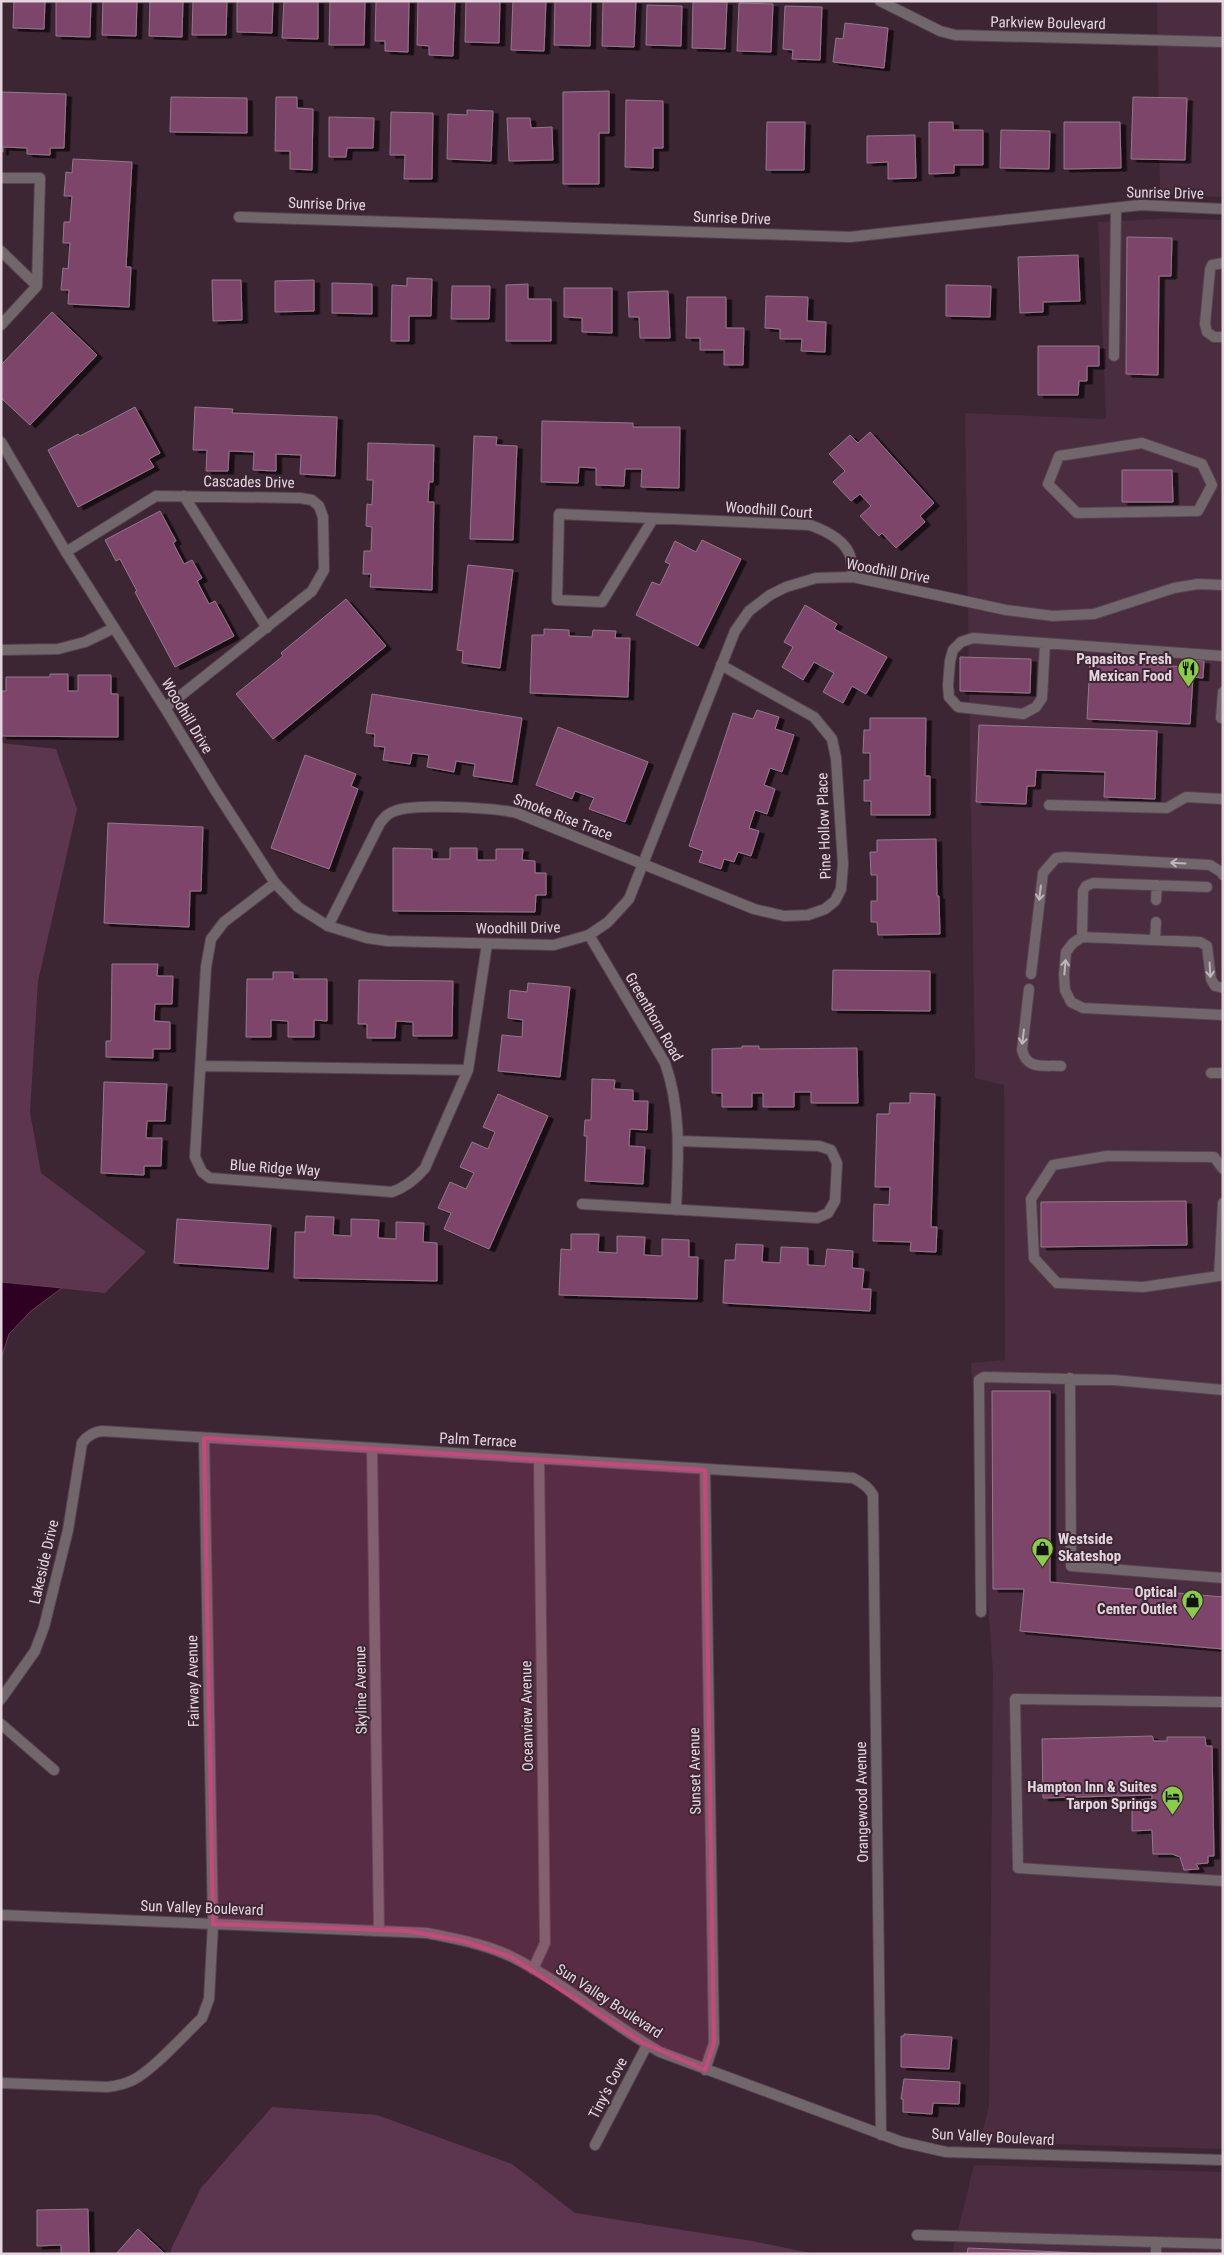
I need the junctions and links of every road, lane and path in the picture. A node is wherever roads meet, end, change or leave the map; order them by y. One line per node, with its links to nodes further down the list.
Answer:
1 (880, 1): 2 (street, Parkview Boulevard)
2 (1223, 42)
3 (1, 178): 9 (street)
4 (1116, 208): 5 (street, Sunrise Drive); 6 (street, Sunrise Drive); 12 (street)
5 (1223, 209)
6 (239, 216)
7 (1, 251): 9 (street)
8 (1223, 263): 11 (street)
9 (37, 286): 10 (street)
10 (1, 326)
11 (1223, 337)
12 (1114, 356)
13 (1, 442): 17 (street, Woodhill Drive)
14 (1217, 485): 14 (street)
15 (184, 496): 17 (street, Cascades Drive); 21 (street); 21 (street, Cascades Drive)
16 (653, 519): 16 (street, Woodhill Court); 18 (street, Woodhill Court)
17 (66, 552): 20 (street, Woodhill Drive)
18 (853, 577): 19 (street, Woodhill Drive); 25 (street, Woodhill Drive)
19 (1223, 585)
20 (114, 628): 23 (street); 27 (street, Woodhill Drive)
21 (267, 628): 27 (street, Cascades Drive)
22 (1046, 644): 22 (street); 24 (street)
23 (1, 650)
24 (1223, 656)
25 (721, 665): 31 (street, Woodhill Drive); 31 (street, Pine Hollow Place)
26 (1223, 692): 28 (street)
27 (165, 708): 33 (street, Woodhill Drive)
28 (1222, 718)
29 (1223, 799): 30 (street)
30 (1049, 805)
31 (643, 866): 38 (street, Smoke Rise Trace); 39 (street, Woodhill Drive)
32 (1223, 875): 43 (street, one-way to 43)
33 (275, 883): 38 (street, Woodhill Drive); 47 (street, Blue Ridge Way)
34 (1157, 885): 35 (street); 36 (street); 40 (street)
35 (1207, 887)
36 (1156, 900)
37 (1156, 922): 41 (street)
38 (328, 926): 42 (street, Woodhill Drive)
39 (589, 935): 42 (street, Woodhill Drive); 52 (street, Greenthorn Road)
40 (1082, 937): 41 (street); 46 (street, one-way to 40)
41 (1155, 940): 44 (street, one-way to 44)
42 (487, 944): 49 (street, Blue Ridge Way)
43 (1031, 974)
44 (1223, 988)
45 (1029, 989): 48 (street, one-way to 48)
46 (1223, 1015)
47 (202, 1066): 49 (street); 49 (street, Blue Ridge Way)
48 (1061, 1066)
49 (468, 1070)
50 (1211, 1073): 51 (street)
51 (1223, 1073)
52 (679, 1141): 56 (street, Greenthorn Road); 56 (street)
53 (1223, 1169): 54 (street)
54 (1223, 1203)
55 (582, 1204): 56 (street)
56 (676, 1210)
57 (1070, 1378): 58 (street); 65 (street); 66 (street)
58 (1223, 1390)
59 (102, 1430): 60 (street, Palm Terrace); 67 (street, Lakeside Drive)
60 (204, 1438): 61 (street, Palm Terrace); 73 (street, Fairway Avenue)
61 (372, 1449): 62 (street, Palm Terrace); 74 (street, Skyline Avenue)
62 (538, 1459): 63 (street, Palm Terrace); 75 (street, Oceanview Avenue)
63 (705, 1470): 64 (street, Palm Terrace); 77 (street, Sunset Avenue)
64 (852, 1478): 79 (street, Orangewood Avenue)
65 (1223, 1578)
66 (981, 1612)
67 (1, 1699)
68 (1223, 1702): 71 (street)
69 (1, 1724): 70 (street)
70 (54, 1770)
71 (1223, 1881)
72 (1, 1915): 73 (street, Sun Valley Boulevard)
73 (213, 1924): 74 (street, Sun Valley Boulevard); 78 (street, Fairway Avenue)
74 (380, 1930): 75 (street, Sun Valley Boulevard)
75 (533, 1969): 76 (street, Sun Valley Boulevard)
76 (647, 2045): 77 (street, Sun Valley Boulevard); 80 (street, Tiny's Cove)
77 (705, 2070): 79 (street, Sun Valley Boulevard)
78 (1, 2083)
79 (882, 2135): 81 (street, Sun Valley Boulevard)
80 (595, 2144)
81 (1223, 2160)
82 (918, 2235): 83 (street)
83 (1156, 2242): 84 (street); 85 (street)
84 (1223, 2244)
85 (1156, 2254)

